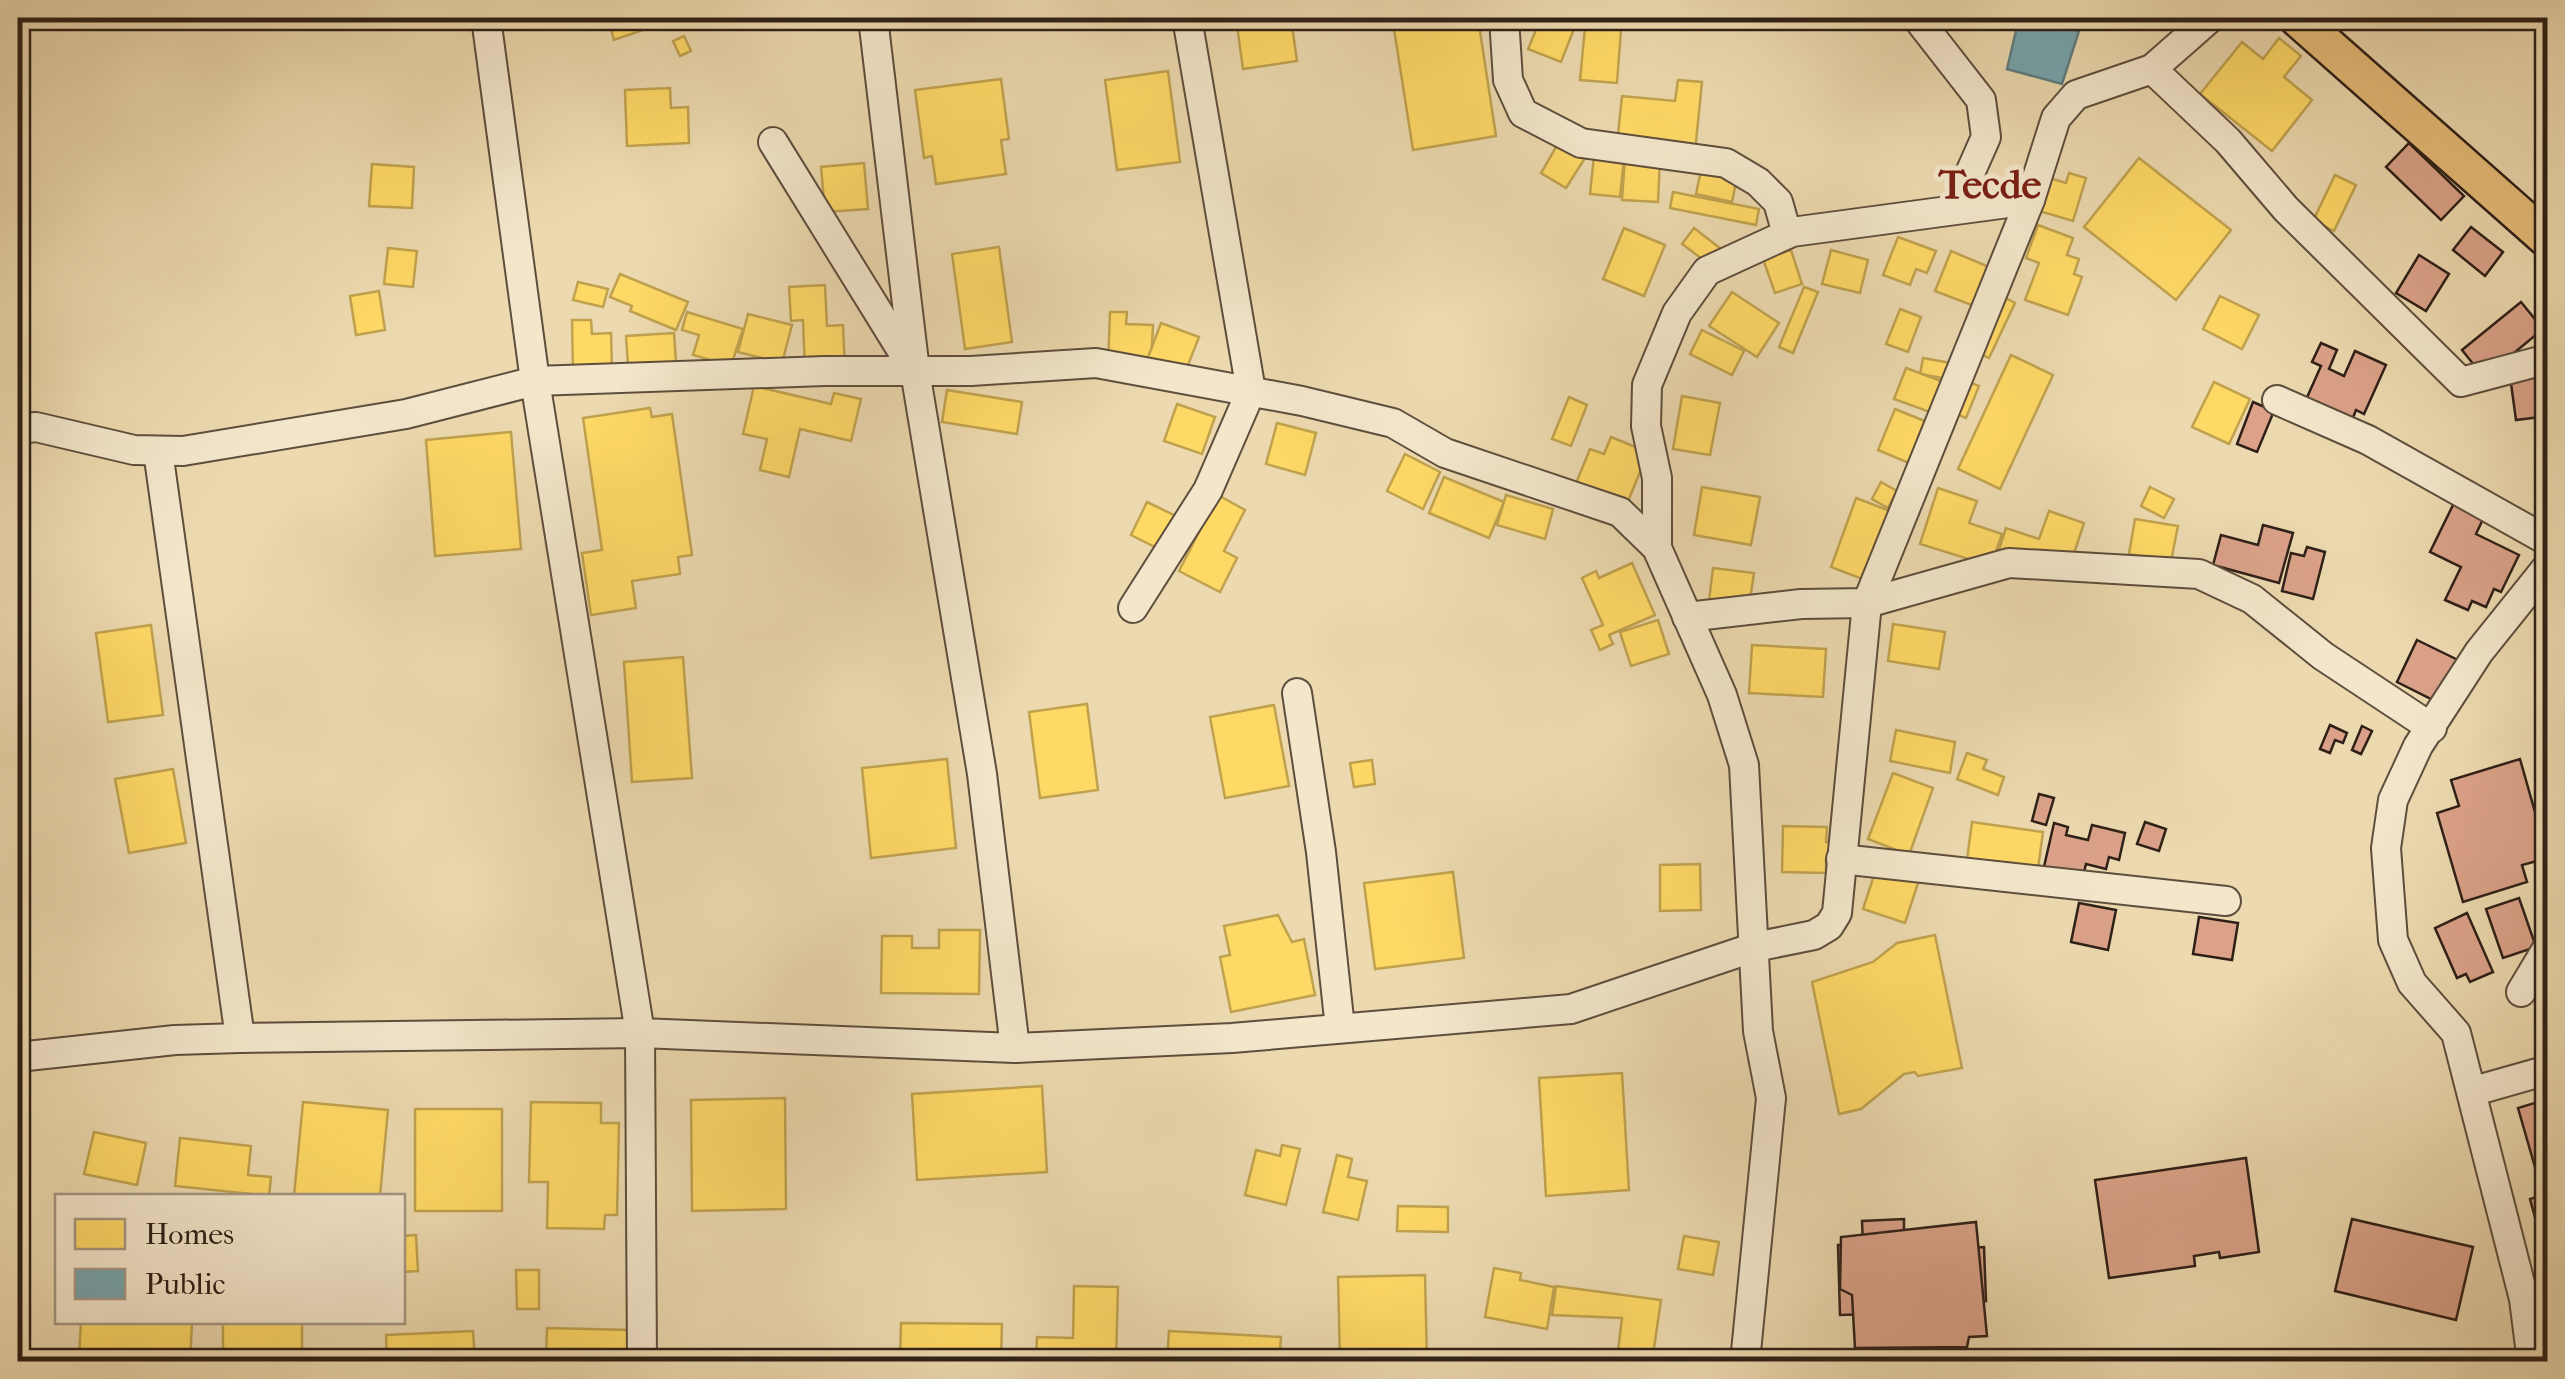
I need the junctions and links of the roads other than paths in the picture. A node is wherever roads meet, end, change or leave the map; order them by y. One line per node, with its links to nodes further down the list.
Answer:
1 (486, 18): 18 (street)
2 (873, 18): 17 (street)
3 (1187, 18): 19 (street)
4 (1504, 18): 14 (street)
5 (1916, 18): 13 (street)
6 (2210, 18): 8 (street)
7 (2297, 18): 10 (main road)
8 (2152, 69): 11 (street); 16 (street)
9 (773, 142): 17 (street)
10 (2469, 168): 12 (main road); 15 (main road)
11 (2030, 200): 13 (street); 26 (street)
12 (2548, 200)
13 (1955, 207): 14 (street)
14 (1787, 234): 24 (street)
15 (2548, 240)
16 (2548, 359)
17 (916, 371): 18 (street); 19 (street); 39 (street)
18 (535, 381): 22 (street); 37 (street)
19 (1251, 391): 24 (street); 27 (street)
20 (2278, 400): 23 (street)
21 (18, 429): 22 (street)
22 (158, 451): 38 (street)
23 (2548, 541)
24 (1657, 548): 28 (street)
25 (2548, 566): 30 (street)
26 (1867, 603): 28 (street); 30 (street); 31 (street)
27 (1133, 608)
28 (1688, 617): 33 (street)
29 (1297, 694): 36 (street)
30 (2432, 728): 42 (street)
31 (1841, 859): 32 (street); 33 (street)
32 (2226, 901)
33 (1755, 947): 36 (street); 44 (street)
34 (2548, 947): 35 (street)
35 (2521, 992)
36 (1340, 1028): 39 (street)
37 (640, 1033): 38 (street); 39 (street); 43 (street)
38 (240, 1038): 40 (street)
39 (1015, 1048)
40 (18, 1057)
41 (2548, 1070): 42 (street)
42 (2474, 1091): 45 (street)
43 (642, 1362)
44 (1745, 1362)
45 (2532, 1362)

